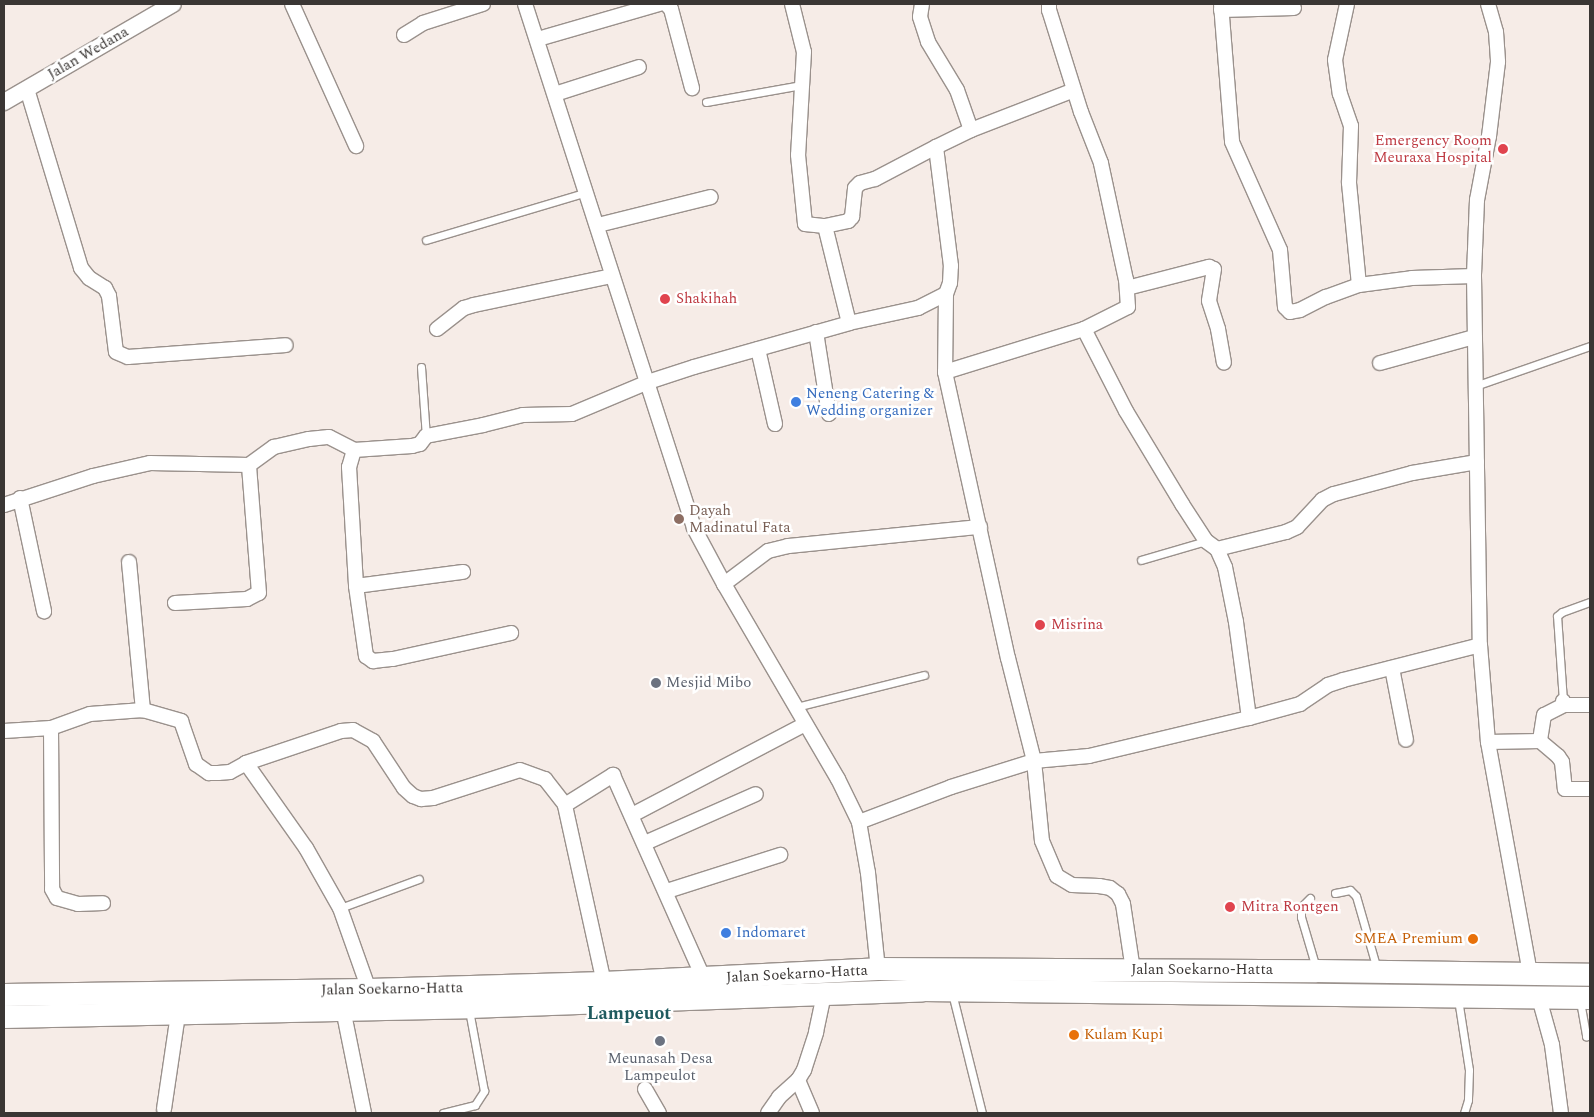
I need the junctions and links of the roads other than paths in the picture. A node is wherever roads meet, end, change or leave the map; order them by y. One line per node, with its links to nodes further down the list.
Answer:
1 (172, 4): 19 (street, Jalan Wedana)
2 (292, 4): 25 (street)
3 (483, 4): 14 (street)
4 (525, 4): 15 (street)
5 (659, 4): 15 (street)
6 (666, 4): 18 (street)
7 (792, 4): 17 (street)
8 (922, 4): 24 (street)
9 (1049, 4): 20 (street)
10 (1347, 4): 34 (street)
11 (1488, 4): 33 (street)
12 (1221, 7): 13 (street); 34 (street)
13 (1294, 8)
14 (404, 35)
15 (538, 39): 21 (street)
16 (639, 67): 21 (street)
17 (801, 85): 23 (lane); 30 (street)
18 (692, 88)
19 (27, 89): 22 (street, Jalan Wedana); 42 (street)
20 (1074, 90): 24 (street); 35 (street)
21 (555, 94): 27 (street)
22 (4, 102)
23 (706, 102)
24 (971, 130): 26 (street)
25 (356, 146)
26 (936, 147): 30 (street); 36 (street)
27 (587, 192): 29 (street); 31 (lane)
28 (711, 197): 29 (street)
29 (598, 226): 32 (street)
30 (824, 226): 37 (street)
31 (426, 240)
32 (612, 276): 38 (street); 49 (street)
33 (1474, 276): 34 (street); 41 (street)
34 (1359, 285)
35 (1128, 288): 39 (street); 45 (street)
36 (946, 294): 37 (street); 48 (street)
37 (849, 323): 40 (street)
38 (437, 329)
39 (1084, 329): 48 (street); 60 (street)
40 (816, 332): 44 (street); 51 (street)
41 (1474, 337): 46 (street); 50 (street)
42 (286, 345)
43 (1590, 346): 50 (lane)
44 (758, 348): 49 (street); 52 (street)
45 (1224, 362)
46 (1380, 363)
47 (421, 367): 53 (lane)
48 (945, 372): 59 (street)
49 (648, 382): 53 (street); 64 (street)
50 (1475, 386): 55 (street)
51 (829, 414)
52 (775, 424)
53 (426, 436): 54 (street)
54 (354, 450): 56 (street); 65 (street)
55 (1477, 462): 60 (street); 70 (street)
56 (249, 465): 57 (street); 67 (street)
57 (20, 498): 58 (street); 68 (street)
58 (4, 505)
59 (980, 527): 64 (street); 84 (street)
60 (1211, 545): 61 (lane); 77 (street)
61 (1141, 560)
62 (129, 562): 76 (street)
63 (463, 572): 65 (street)
64 (724, 584): 75 (street)
65 (356, 586): 69 (street)
66 (1590, 602): 73 (lane)
67 (175, 603)
68 (44, 611)
69 (511, 633)
70 (1480, 645): 71 (street); 83 (street)
71 (1392, 668): 77 (street); 81 (street)
72 (924, 676): 75 (lane)
73 (1564, 703): 74 (street); 82 (street)
74 (1590, 705)
75 (796, 707): 78 (street)
76 (142, 710): 79 (street); 85 (street)
77 (1250, 718): 84 (street)
78 (805, 724): 89 (street); 90 (street)
79 (51, 728): 80 (street); 97 (street)
80 (4, 732)
81 (1406, 740)
82 (1540, 741): 83 (street); 86 (street)
83 (1488, 742): 104 (street)
84 (1034, 761): 90 (street); 101 (street)
85 (246, 763): 88 (street); 98 (street)
86 (1590, 789)
87 (756, 794): 91 (street)
88 (565, 805): 89 (street); 107 (street)
89 (632, 815): 91 (street)
90 (859, 822): 99 (street)
91 (645, 843): 94 (street)
92 (780, 855): 94 (street)
93 (419, 879): 98 (lane)
94 (667, 891): 106 (street)
95 (1335, 893): 103 (lane)
96 (1310, 898): 102 (lane)
97 (102, 903)
98 (340, 908): 108 (street)
99 (878, 969): 100 (highway, Jalan Soekarno-Hatta); 106 (highway, Jalan Soekarno-Hatta)
100 (1085, 969): 101 (highway, Jalan Soekarno-Hatta); 110 (highway)
101 (1133, 970): 102 (highway, Jalan Soekarno-Hatta)
102 (1316, 971): 103 (highway, Jalan Soekarno-Hatta)
103 (1378, 972): 104 (highway, Jalan Soekarno-Hatta)
104 (1530, 974): 105 (highway, Jalan Soekarno-Hatta)
105 (1590, 975)
106 (704, 979): 107 (highway, Jalan Soekarno-Hatta)
107 (604, 983): 108 (highway, Jalan Soekarno-Hatta)
108 (368, 990): 112 (highway, Jalan Soekarno-Hatta)
109 (951, 990): 110 (highway, Jalan Soekarno-Hatta); 111 (highway, Jalan Soekarno-Hatta); 129 (lane)
110 (1084, 992): 113 (highway, Jalan Soekarno-Hatta)
111 (824, 994): 116 (highway, Jalan Soekarno-Hatta); 121 (street)
112 (4, 995)
113 (1457, 997): 114 (highway, Jalan Soekarno-Hatta); 130 (lane)
114 (1539, 998): 115 (highway, Jalan Soekarno-Hatta); 131 (street)
115 (1585, 998): 120 (lane)
116 (469, 1007): 117 (highway, Jalan Soekarno-Hatta); 125 (lane)
117 (343, 1009): 118 (highway, Jalan Soekarno-Hatta); 124 (street)
118 (178, 1014): 119 (highway, Jalan Soekarno-Hatta); 123 (street)
119 (4, 1017)
120 (1590, 1036)
121 (798, 1080): 127 (street); 128 (street)
122 (645, 1089): 126 (street)
123 (164, 1109)
124 (364, 1113)
125 (443, 1113)
126 (659, 1113)
127 (768, 1113)
128 (812, 1113)
129 (982, 1113)
130 (1464, 1113)
131 (1562, 1113)

